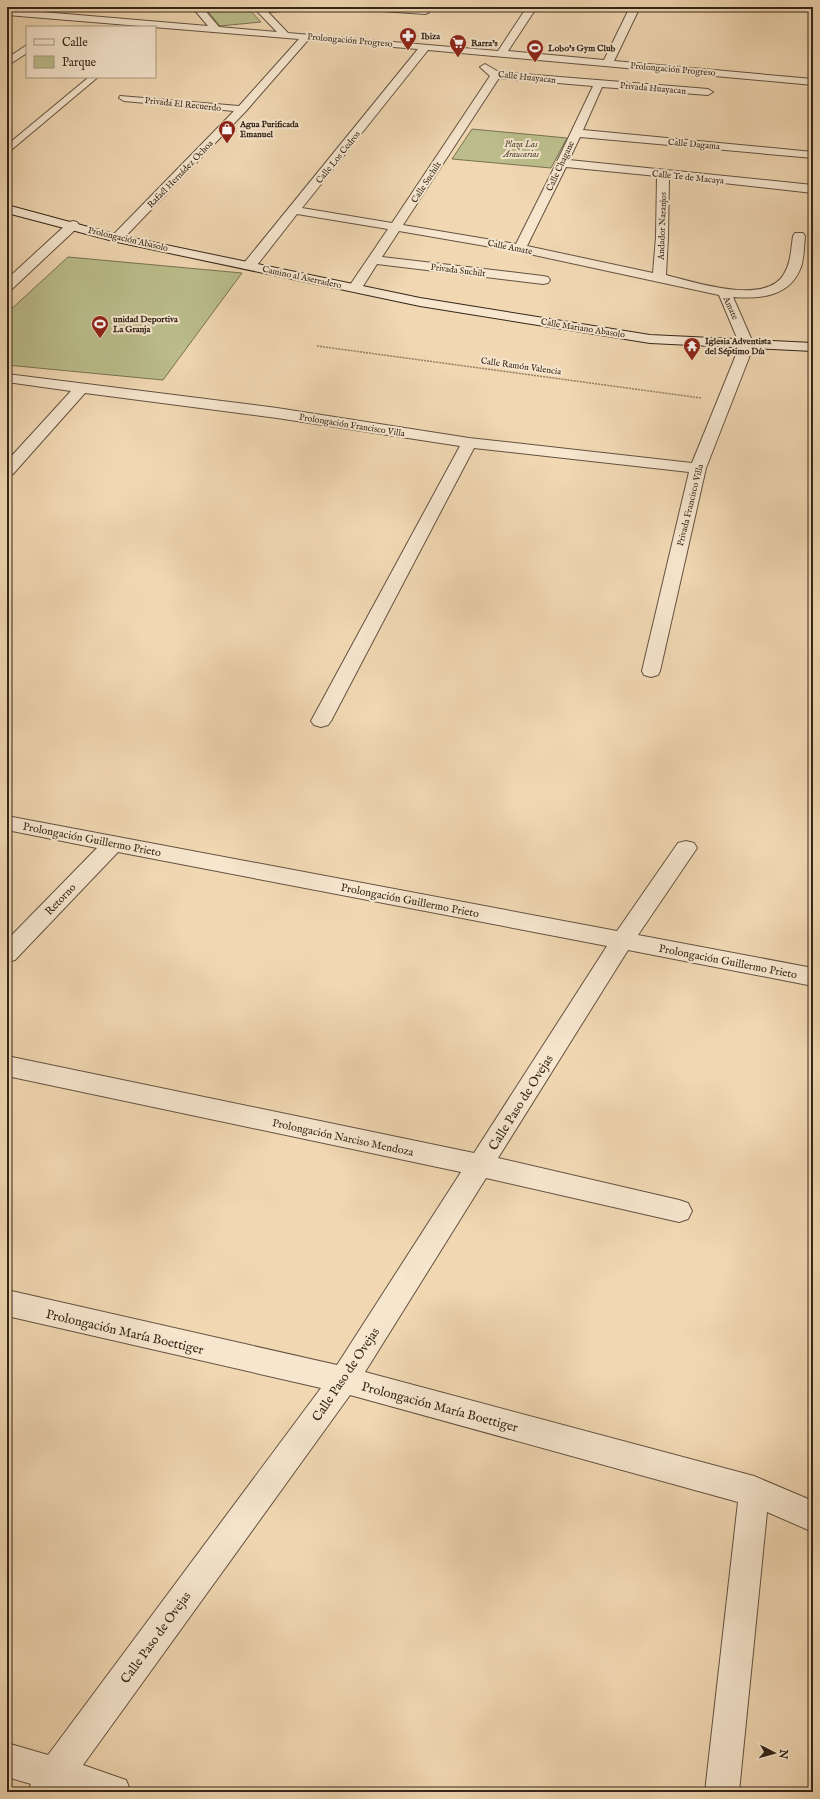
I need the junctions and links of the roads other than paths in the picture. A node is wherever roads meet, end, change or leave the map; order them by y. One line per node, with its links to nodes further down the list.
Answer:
1 (197, 7): 12 (street)
2 (293, 7): 6 (street)
3 (367, 7): 7 (street)
4 (532, 7): 18 (street)
5 (635, 7): 20 (street)
6 (259, 9): 13 (street)
7 (426, 9)
8 (7, 12): 9 (street, Prolongación Progreso)
9 (70, 17): 10 (street); 11 (street, Prolongación Progreso)
10 (58, 26)
11 (157, 26): 12 (street, Prolongación Progreso)
12 (216, 29): 13 (street, Prolongación Progreso)
13 (285, 35): 14 (street, Prolongación Progreso)
14 (306, 37): 15 (street, Prolongación Progreso); 27 (street, Rafaél Hernádez Ochoa)
15 (425, 47): 17 (street, Prolongación Progreso); 35 (street, Calle Los Cedros)
16 (26, 49): 19 (street)
17 (463, 50): 18 (street, Prolongación Progreso); 21 (street, Calle Huayacan)
18 (501, 54): 20 (street, Prolongación Progreso)
19 (7, 63)
20 (608, 63): 23 (street, Prolongación Progreso)
21 (496, 76): 24 (street, Calle Huayacan); 37 (street, Calle Suchilt)
22 (93, 78): 29 (lane)
23 (813, 82)
24 (599, 83): 25 (street, Privada Huayacan); 28 (street, Calle Chagane)
25 (708, 92)
26 (124, 98): 27 (street, Privada El Recuerdo)
27 (242, 110): 39 (street, Rafaél Hernádez Ochoa)
28 (575, 133): 30 (street, Calle Dagama); 31 (street, Calle Chagane)
29 (7, 149)
30 (813, 155)
31 (563, 163): 32 (street, Calle Te de Macaya); 40 (street, Calle Chagane)
32 (663, 174): 33 (street, Calle Te de Macaya); 43 (street, Andador Naranjos)
33 (813, 189)
34 (7, 209): 36 (street, Prolongación Abasolo)
35 (295, 210): 37 (street, Calle Amate); 42 (street, Calle Los Cedros)
36 (73, 226): 39 (street, Prolongación Abasolo); 45 (street)
37 (396, 227): 40 (street, Calle Amate); 41 (street, Calle Suchilt)
38 (799, 236): 47 (street, Calle Amate)
39 (117, 238): 42 (street, Prolongación Abasolo)
40 (520, 248): 43 (street, Calle Amate)
41 (373, 260): 44 (street, Privada Suchilt); 46 (street, Calle Suchilt)
42 (249, 266): 46 (street, Camino al Aserradero)
43 (659, 278): 47 (street, Calle Amate)
44 (543, 280)
45 (7, 286)
46 (355, 288): 48 (street, Calle Mariano Abasolo)
47 (724, 292): 48 (street, Amate)
48 (747, 345): 49 (street, Calle Mariano Abasolo); 53 (street, Privada Francisco Villa)
49 (813, 347)
50 (7, 378): 51 (street, Prolongación Francisco Villa)
51 (82, 388): 52 (street, Prolongación Francisco Villa); 54 (street)
52 (469, 443): 53 (street, Prolongación Francisco Villa); 56 (street)
53 (698, 468): 55 (street, Privada Francisco Villa)
54 (7, 471)
55 (651, 671)
56 (321, 720)
57 (7, 823): 58 (street, Prolongación Guillermo Prieto)
58 (114, 843): 60 (street, Prolongación Guillermo Prieto); 61 (street, Retorno)
59 (686, 848): 60 (street, Calle Paso de Ovejas)
60 (622, 941): 62 (street, Prolongación Guillermo Prieto); 64 (street, Calle Paso de Ovejas)
61 (7, 954)
62 (813, 977)
63 (7, 1066): 64 (street, Prolongación Narciso Mendoza)
64 (479, 1165): 65 (street, Prolongación Narciso Mendoza); 67 (street, Calle Paso de Ovejas)
65 (679, 1210)
66 (7, 1303): 67 (street, Prolongación María Boettiger)
67 (344, 1380): 68 (street, Prolongación María Boettiger); 71 (street, Calle Paso de Ovejas)
68 (754, 1491): 69 (street, Prolongación María Boettiger); 73 (street)
69 (813, 1517)
70 (7, 1760): 71 (street)
71 (50, 1783): 72 (street)
72 (114, 1792)
73 (722, 1792)

